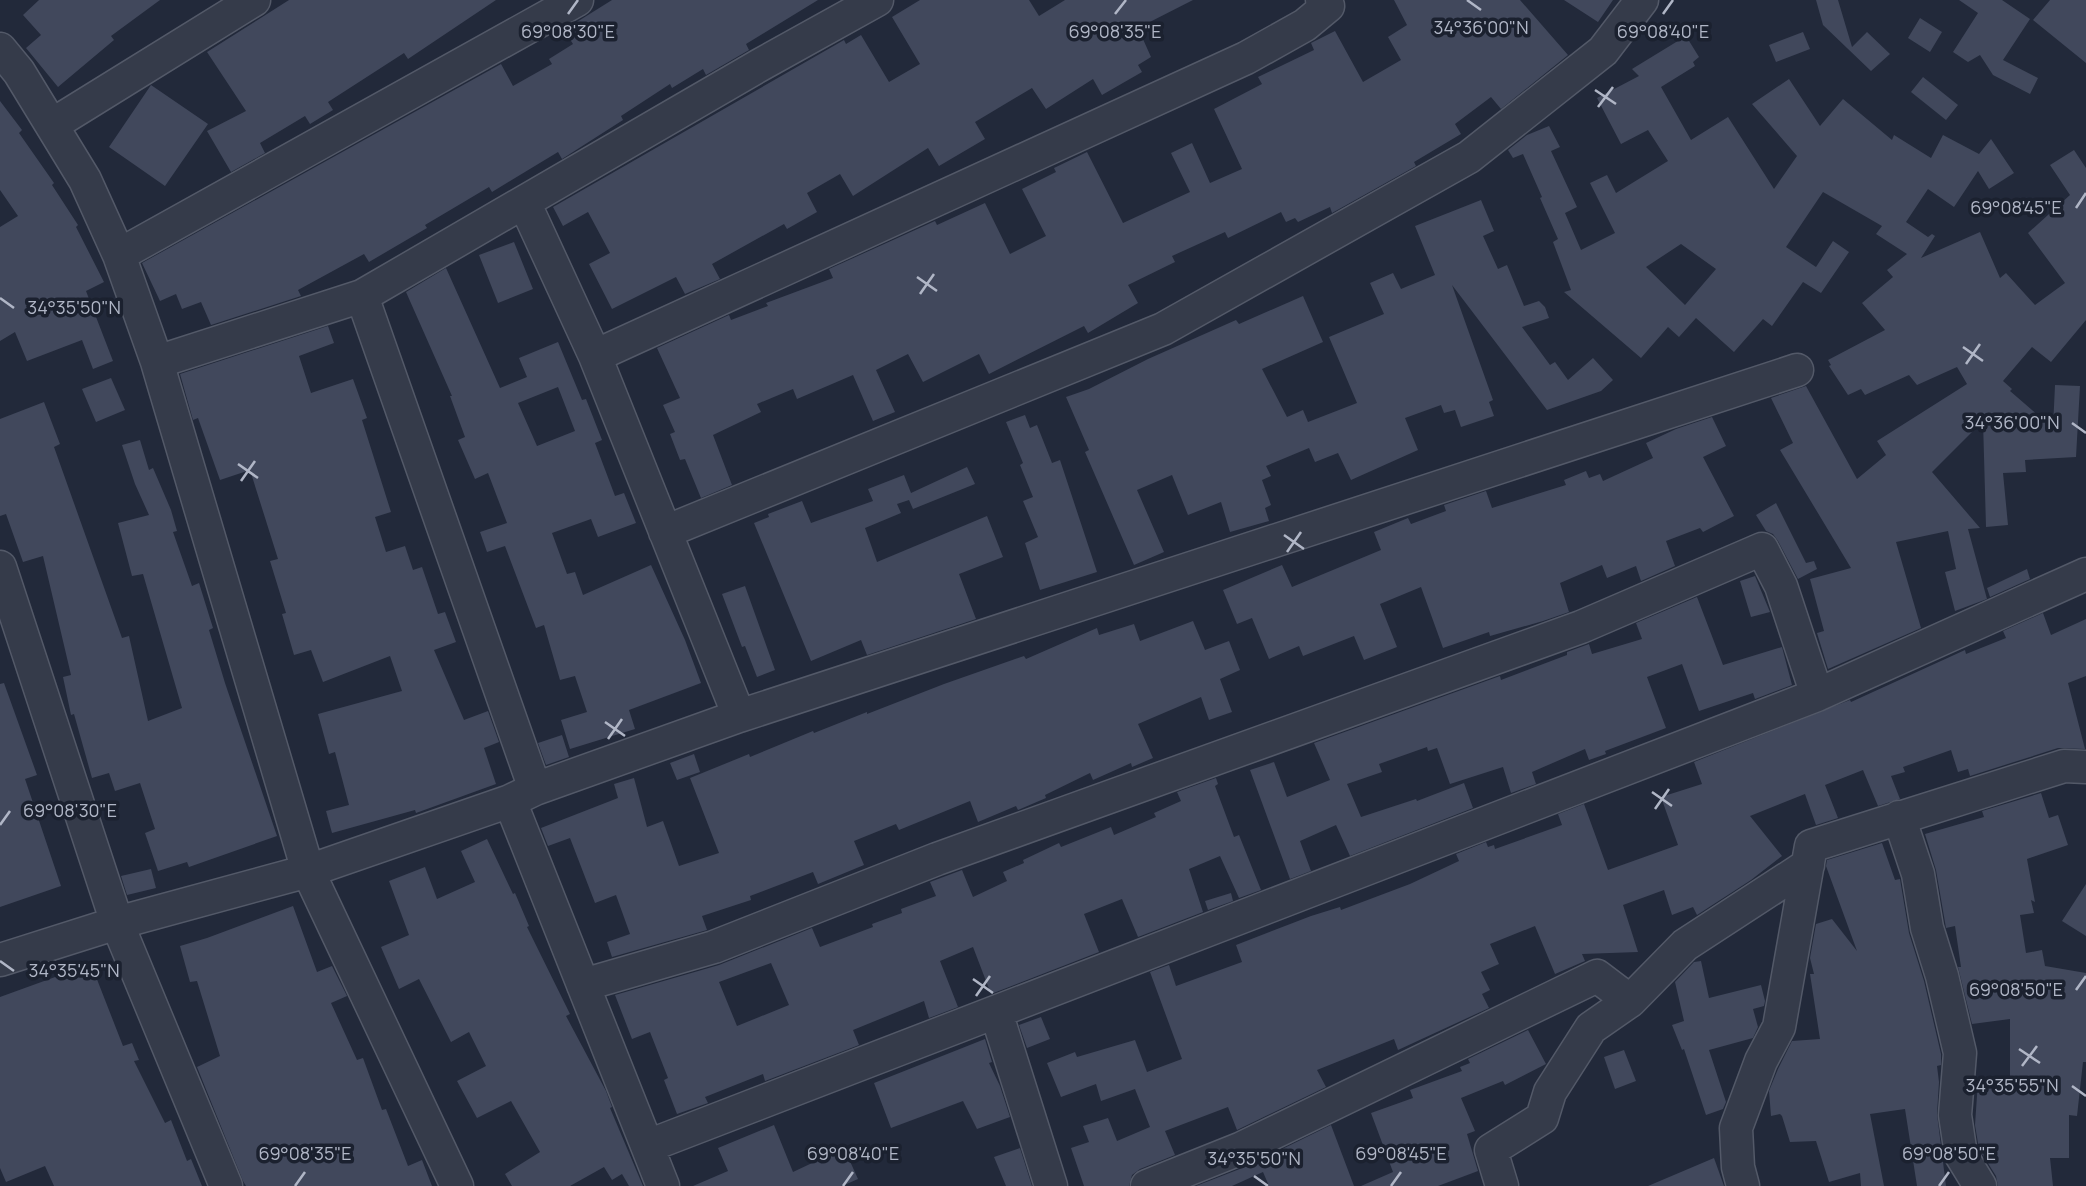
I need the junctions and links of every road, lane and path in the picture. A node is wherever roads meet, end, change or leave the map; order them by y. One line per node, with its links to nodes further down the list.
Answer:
1 (254, 0): 7 (street)
2 (578, 0): 9 (street)
3 (877, 0): 8 (street)
4 (1642, 0): 14 (street)
5 (1332, 1): 11 (street)
6 (0, 49): 7 (street)
7 (52, 125): 9 (street)
8 (524, 202): 10 (street); 11 (street)
9 (119, 255): 12 (street)
10 (362, 296): 12 (street); 20 (street)
11 (595, 355): 14 (street)
12 (157, 362): 23 (street)
13 (1797, 369): 18 (street)
14 (665, 532): 18 (street)
15 (0, 567): 24 (street)
16 (2086, 574): 17 (street)
17 (1817, 695): 26 (street); 28 (street)
18 (739, 716): 20 (street)
19 (2086, 767): 21 (street)
20 (522, 795): 23 (street); 26 (street)
21 (1899, 817): 22 (street); 37 (street)
22 (1808, 865): 27 (street); 36 (street)
23 (308, 871): 24 (street); 31 (street)
24 (117, 923): 25 (street); 30 (street)
25 (0, 960)
26 (583, 985): 29 (street)
27 (1630, 1001): 34 (street); 35 (street)
28 (996, 1012): 29 (street); 33 (street)
29 (648, 1146): 32 (street)
30 (226, 1186)
31 (457, 1186)
32 (663, 1186)
33 (1051, 1186)
34 (1147, 1186)
35 (1502, 1186)
36 (1743, 1186)
37 (1980, 1186)

